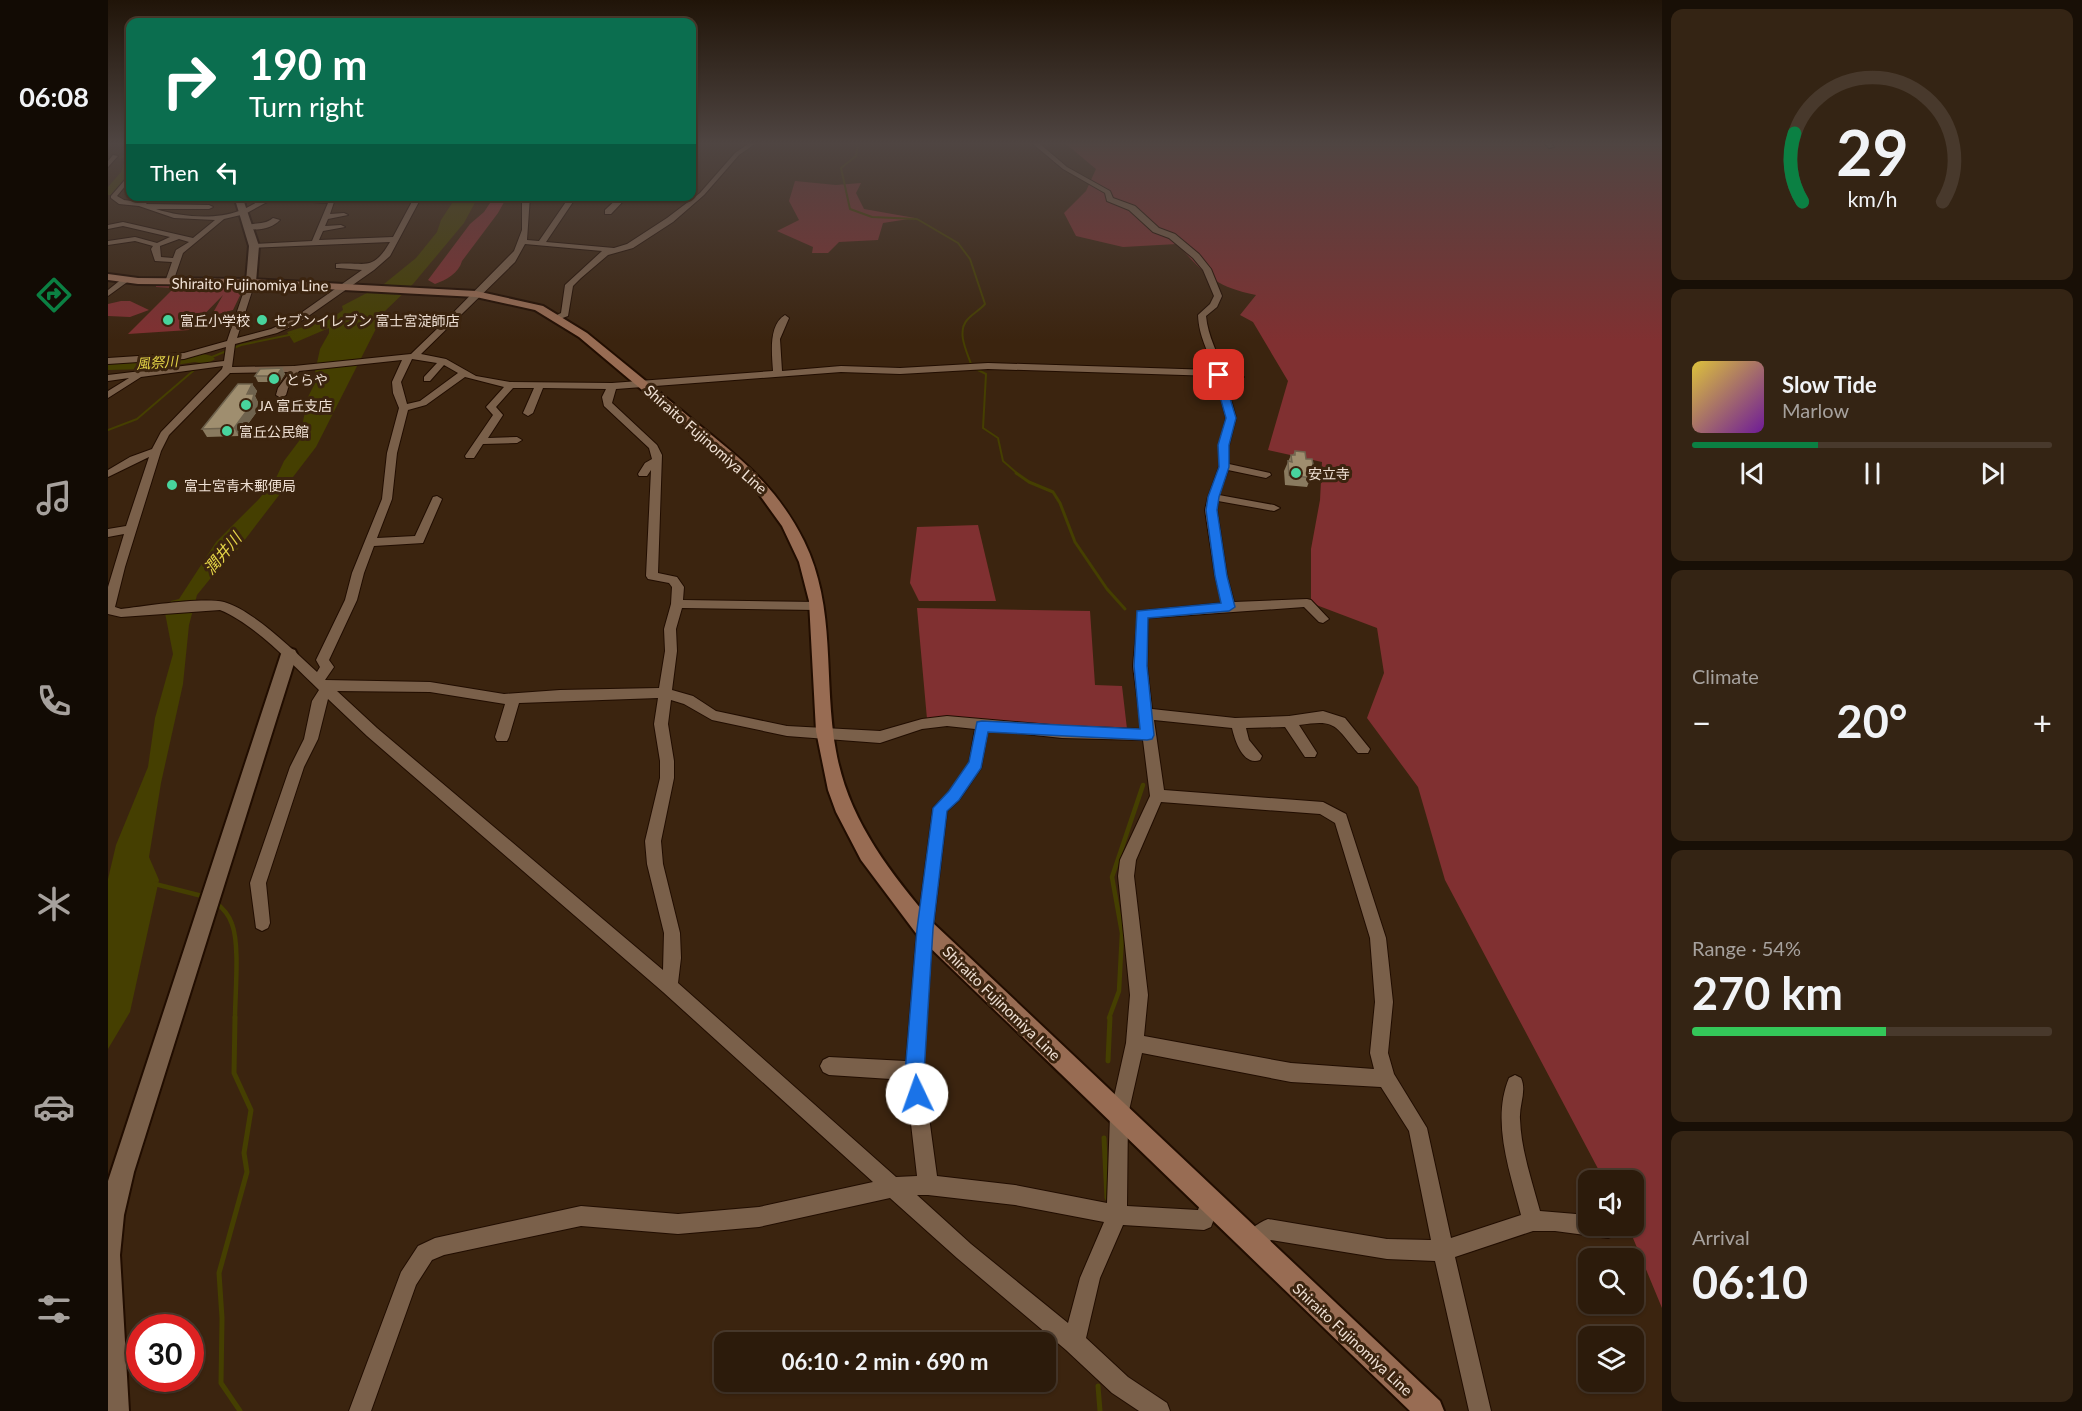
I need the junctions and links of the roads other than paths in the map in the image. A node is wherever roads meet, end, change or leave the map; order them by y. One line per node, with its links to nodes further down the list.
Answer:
1 (151, 210): 14 (street)
2 (232, 210): 15 (street)
3 (243, 210): 19 (street)
4 (329, 210): 17 (street)
5 (411, 210): 25 (street)
6 (526, 210): 29 (street)
7 (564, 210): 30 (street)
8 (610, 210): 11 (street)
9 (682, 210): 34 (street)
10 (1134, 210): 57 (street)
11 (608, 212)
12 (344, 215): 17 (street)
13 (118, 216): 16 (street)
14 (190, 216): 15 (street); 24 (street)
15 (223, 216): 27 (street)
16 (127, 217)
17 (326, 217): 22 (street)
18 (276, 220): 19 (street)
19 (248, 226): 33 (street)
20 (341, 227): 22 (street)
21 (375, 228): 26 (street)
22 (321, 229): 28 (street)
23 (108, 231): 24 (street)
24 (175, 231): 27 (street); 32 (street)
25 (395, 239): 26 (street); 37 (street)
26 (368, 240): 28 (street)
27 (195, 241): 35 (street)
28 (315, 242): 33 (street)
29 (525, 242): 30 (street); 45 (street)
30 (542, 242): 34 (street)
31 (108, 243): 32 (street)
32 (157, 245): 35 (street)
33 (254, 246): 41 (street)
34 (612, 250): 46 (street)
35 (175, 260): 40 (street)
36 (339, 266): 37 (street)
37 (371, 268): 42 (street)
38 (108, 277): 39 (main road, Shiraito Fujinomiya Line)
39 (126, 280): 40 (main road, Shiraito Fujinomiya Line); 43 (street)
40 (169, 282): 41 (main road, Shiraito Fujinomiya Line)
41 (250, 282): 42 (main road, Shiraito Fujinomiya Line); 50 (street)
42 (348, 286): 45 (main road, Shiraito Fujinomiya Line); 50 (street)
43 (108, 294)
44 (453, 303): 45 (street)
45 (466, 306): 46 (main road, Shiraito Fujinomiya Line); 49 (street)
46 (557, 317): 63 (main road, Shiraito Fujinomiya Line)
47 (785, 318): 59 (street)
48 (425, 322): 49 (street)
49 (447, 324): 51 (street)
50 (231, 344): 52 (street); 54 (street)
51 (411, 357): 53 (street); 55 (street); 69 (street)
52 (108, 361)
53 (443, 361): 56 (street); 62 (street)
54 (228, 364): 55 (street); 58 (street); 73 (street)
55 (297, 368): 68 (street)
56 (465, 373): 64 (street); 69 (street)
57 (1218, 374): 59 (street); 60 (street); 76 (street)
58 (138, 375): 61 (street); 67 (street)
59 (778, 375): 63 (street)
60 (1239, 377)
61 (108, 378)
62 (427, 379)
63 (642, 383): 66 (street); 87 (main road, Shiraito Fujinomiya Line)
64 (510, 385): 65 (street); 72 (street)
65 (540, 385): 66 (street); 70 (street)
66 (612, 386): 75 (street)
67 (108, 395)
68 (281, 395)
69 (404, 408): 85 (street)
70 (528, 413)
71 (517, 440): 72 (street)
72 (480, 441): 74 (street)
73 (156, 450): 77 (street); 83 (street)
74 (470, 456)
75 (657, 460): 78 (street); 86 (street)
76 (1224, 466): 79 (street); 80 (street)
77 (108, 474)
78 (643, 474)
79 (1266, 475)
80 (1213, 497): 82 (street); 88 (street)
81 (437, 499): 85 (street)
82 (1274, 508)
83 (131, 529): 84 (street); 89 (street)
84 (108, 533)
85 (371, 542): 92 (street)
86 (677, 604): 87 (street); 93 (street)
87 (817, 606): 99 (main road, Shiraito Fujinomiya Line)
88 (1229, 607): 90 (street); 95 (street)
89 (108, 610): 91 (street)
90 (1323, 619)
91 (289, 654): 92 (street); 123 (street)
92 (322, 685): 94 (street); 106 (street); 108 (street)
93 (664, 693): 94 (street); 99 (street); 108 (street)
94 (513, 699): 101 (street)
95 (1145, 714): 97 (street); 100 (street)
96 (1289, 721): 97 (street); 102 (street); 103 (street)
97 (1238, 722): 104 (street)
98 (982, 726): 99 (street); 100 (street); 107 (street)
99 (824, 734): 107 (main road, Shiraito Fujinomiya Line)
100 (1147, 735): 105 (street)
101 (502, 737)
102 (1363, 749)
103 (1310, 753)
104 (1255, 756)
105 (1156, 796): 109 (street); 112 (street)
106 (262, 923)
107 (925, 929): 111 (street); 114 (main road, Shiraito Fujinomiya Line)
108 (669, 986): 116 (street)
109 (1135, 1043): 112 (street); 114 (street)
110 (830, 1066): 111 (street)
111 (915, 1071): 115 (street)
112 (1386, 1078): 122 (street)
113 (1515, 1084): 119 (street)
114 (1119, 1115): 117 (main road, Shiraito Fujinomiya Line); 118 (street)
115 (928, 1185): 116 (street); 118 (street)
116 (896, 1187): 124 (street); 126 (street)
117 (1210, 1203): 118 (street); 121 (main road, Shiraito Fujinomiya Line)
118 (1117, 1215): 124 (street)
119 (1533, 1221): 120 (street); 122 (street)
120 (1578, 1224)
121 (1252, 1244): 122 (street); 128 (main road, Shiraito Fujinomiya Line)
122 (1443, 1251): 129 (street)
123 (108, 1255): 125 (street)
124 (1074, 1342): 127 (street)
125 (115, 1411)
126 (360, 1411)
127 (1159, 1411)
128 (1430, 1411)
129 (1480, 1411)

